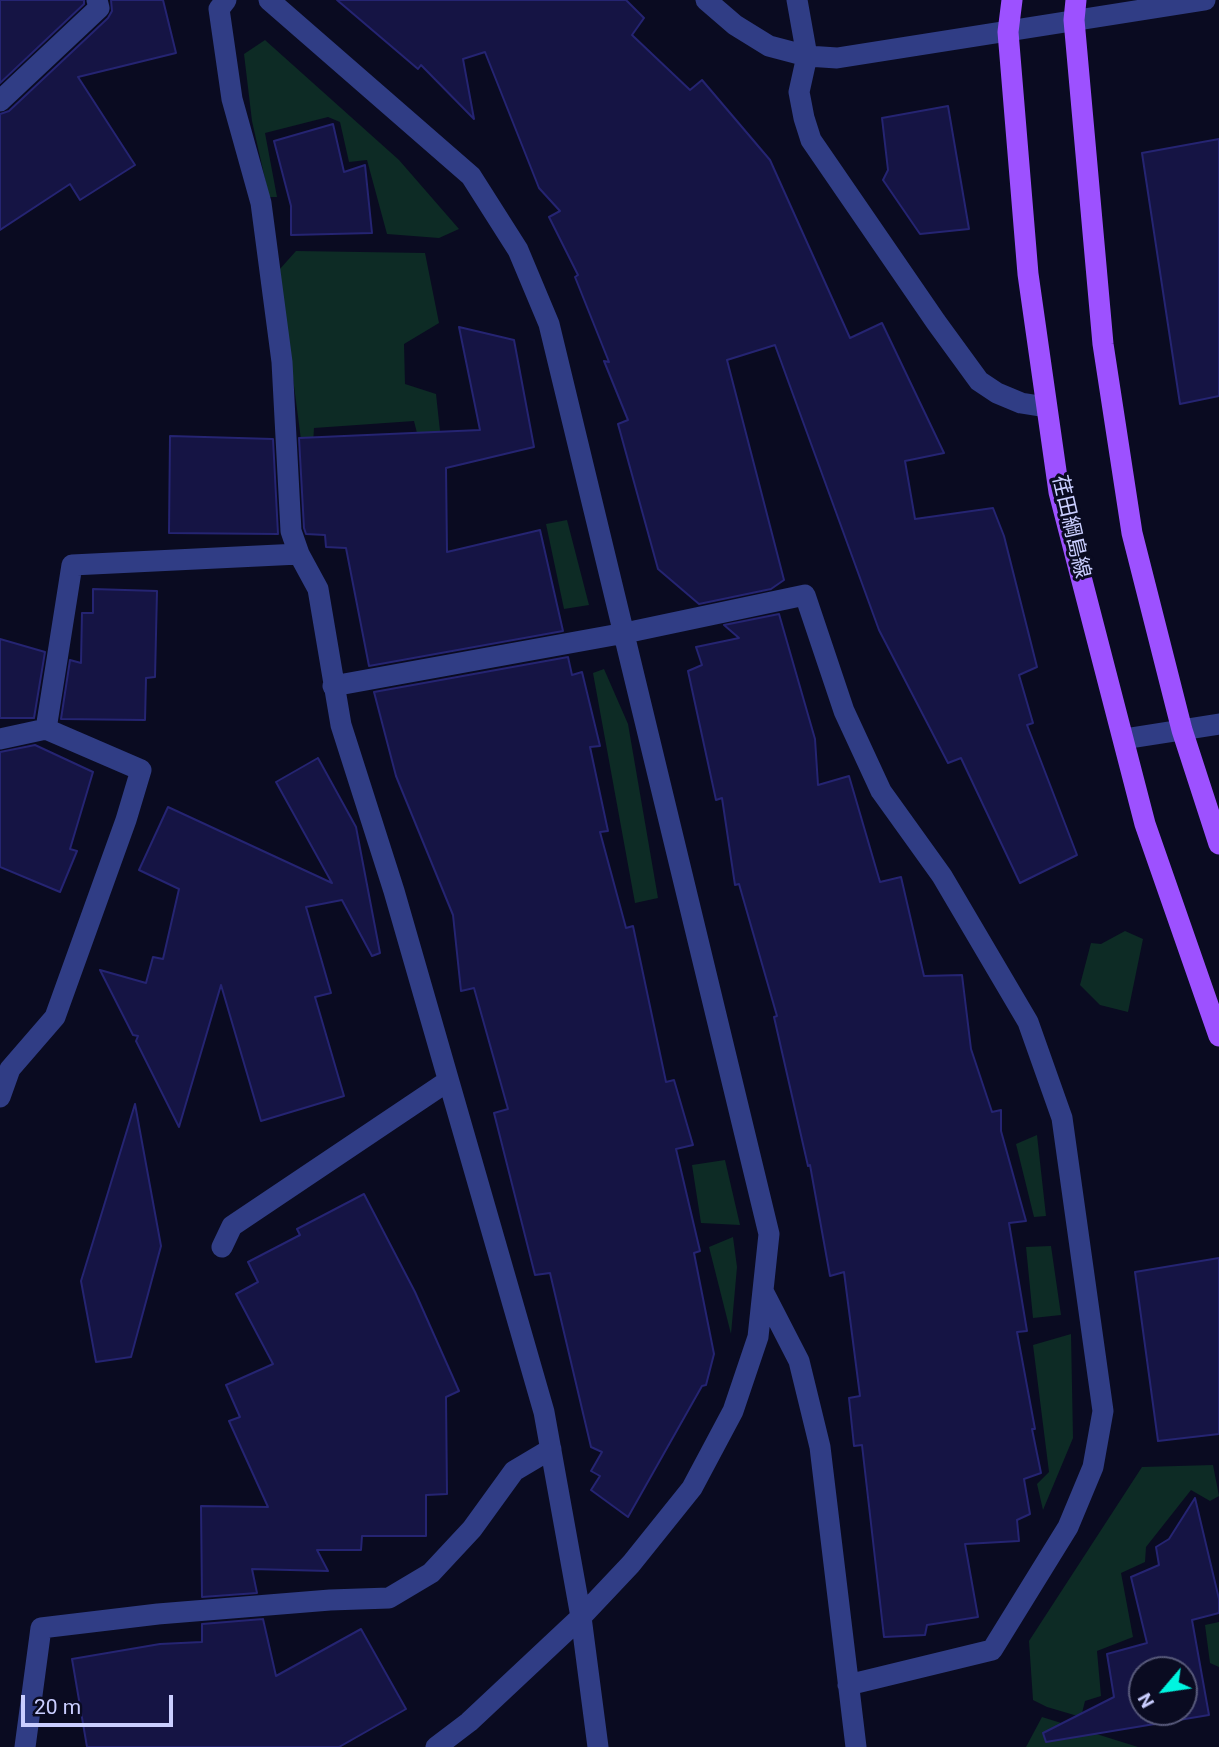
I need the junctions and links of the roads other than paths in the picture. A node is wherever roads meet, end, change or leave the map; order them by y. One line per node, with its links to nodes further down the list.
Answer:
1 (97, 0): 11 (street)
2 (226, 0): 13 (street)
3 (269, 0): 14 (street)
4 (706, 0): 10 (street)
5 (797, 0): 10 (street)
6 (1012, 0): 9 (main road, 荏田綱島線)
7 (1205, 0): 8 (street)
8 (1075, 10): 9 (street); 18 (main road)
9 (1008, 32): 10 (street); 12 (main road, 荏田綱島線)
10 (807, 56): 12 (street)
11 (0, 101)
12 (1046, 407): 20 (main road, 荏田綱島線)
13 (299, 554): 15 (street); 17 (street)
14 (625, 633): 15 (street); 26 (street); 29 (street)
15 (333, 686): 23 (street)
16 (1219, 724): 18 (street)
17 (46, 729): 19 (street); 24 (street)
18 (1182, 730): 20 (street); 21 (main road)
19 (0, 739)
20 (1124, 739): 22 (main road, 荏田綱島線)
21 (1219, 844)
22 (1219, 1036)
23 (449, 1081): 25 (street); 27 (street)
24 (0, 1097)
25 (222, 1247)
26 (763, 1291): 28 (street); 29 (street)
27 (551, 1449): 28 (street); 30 (street)
28 (581, 1617): 31 (street); 32 (street)
29 (848, 1685): 33 (street)
30 (25, 1747)
31 (436, 1747)
32 (598, 1747)
33 (856, 1747)

